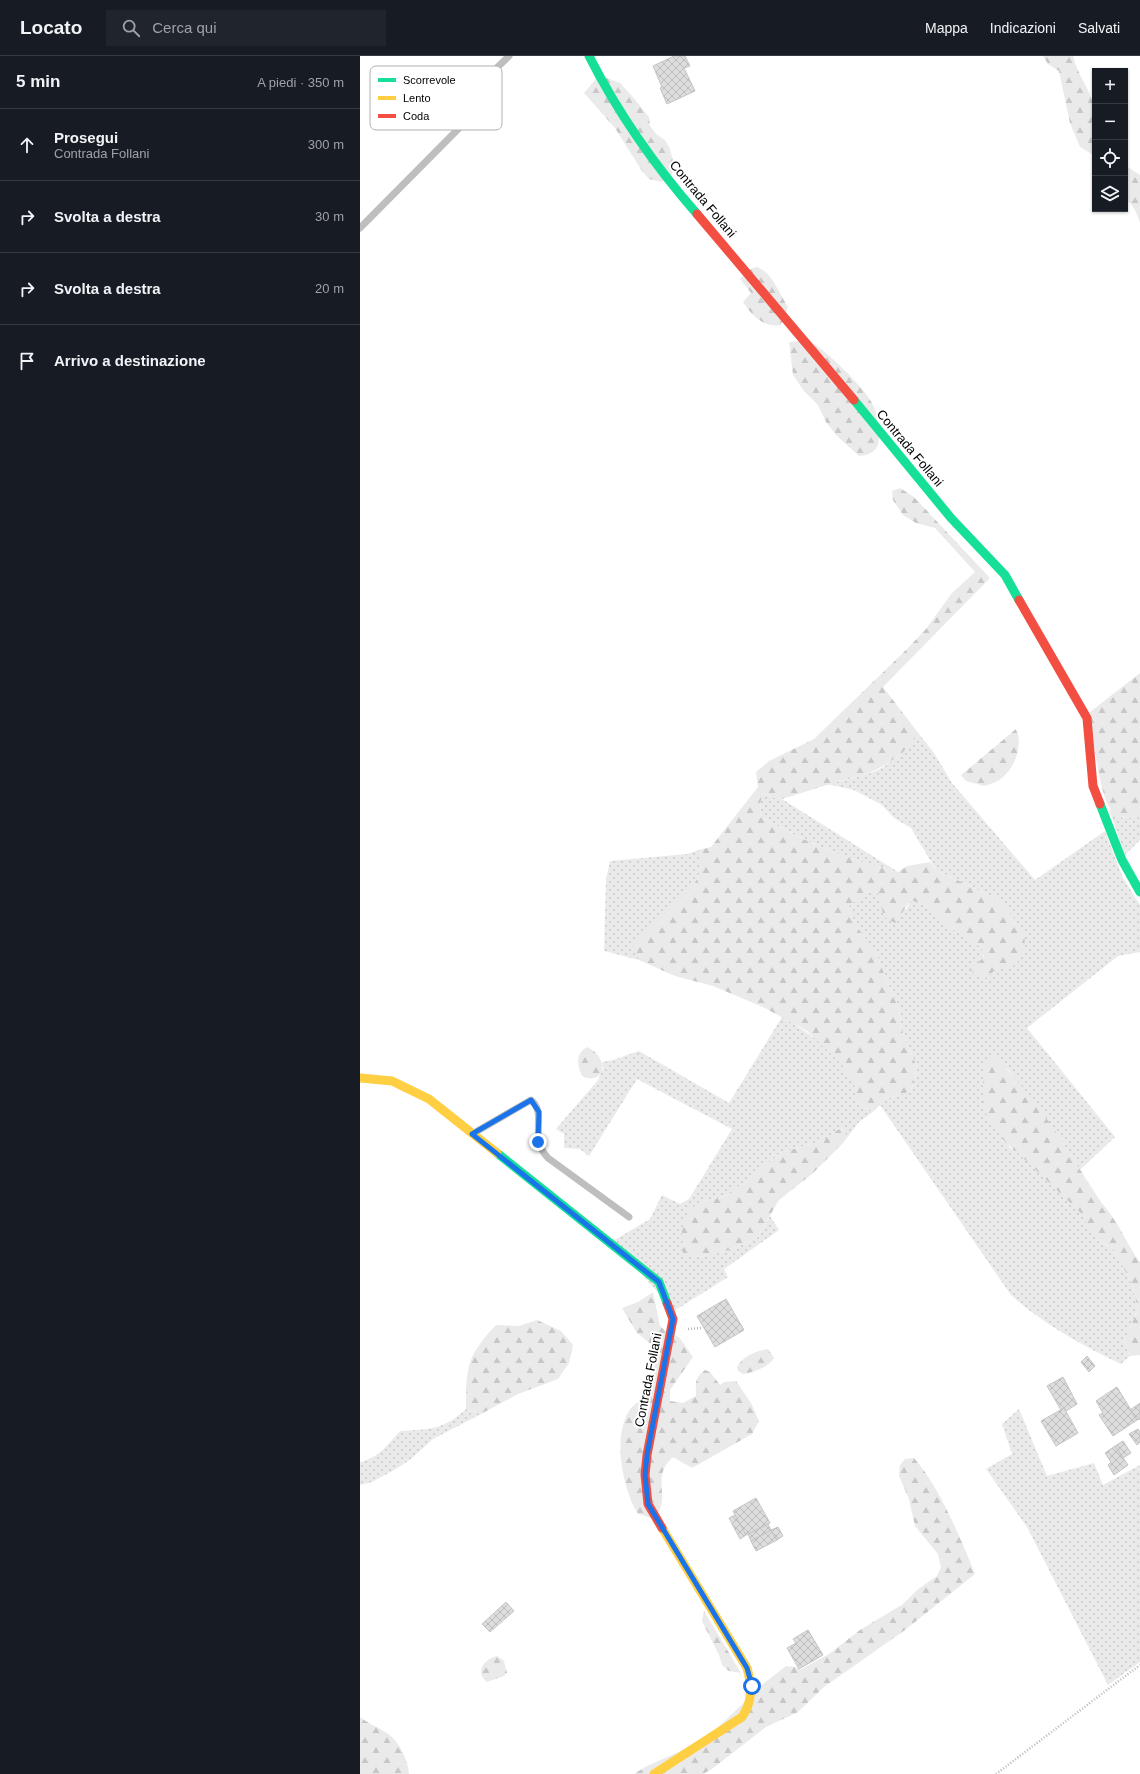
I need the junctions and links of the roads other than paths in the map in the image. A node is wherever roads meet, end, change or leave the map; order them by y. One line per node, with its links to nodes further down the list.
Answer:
1 (509, 56): 3 (lane)
2 (589, 56): 6 (street, Contrada Follani)
3 (499, 66)
4 (458, 130): 5 (lane)
5 (360, 228)
6 (1140, 892)
7 (360, 1078): 8 (street, Contrada Follani)
8 (472, 1134): 9 (lane); 10 (street, Contrada Follani)
9 (629, 1217)
10 (654, 1774)

